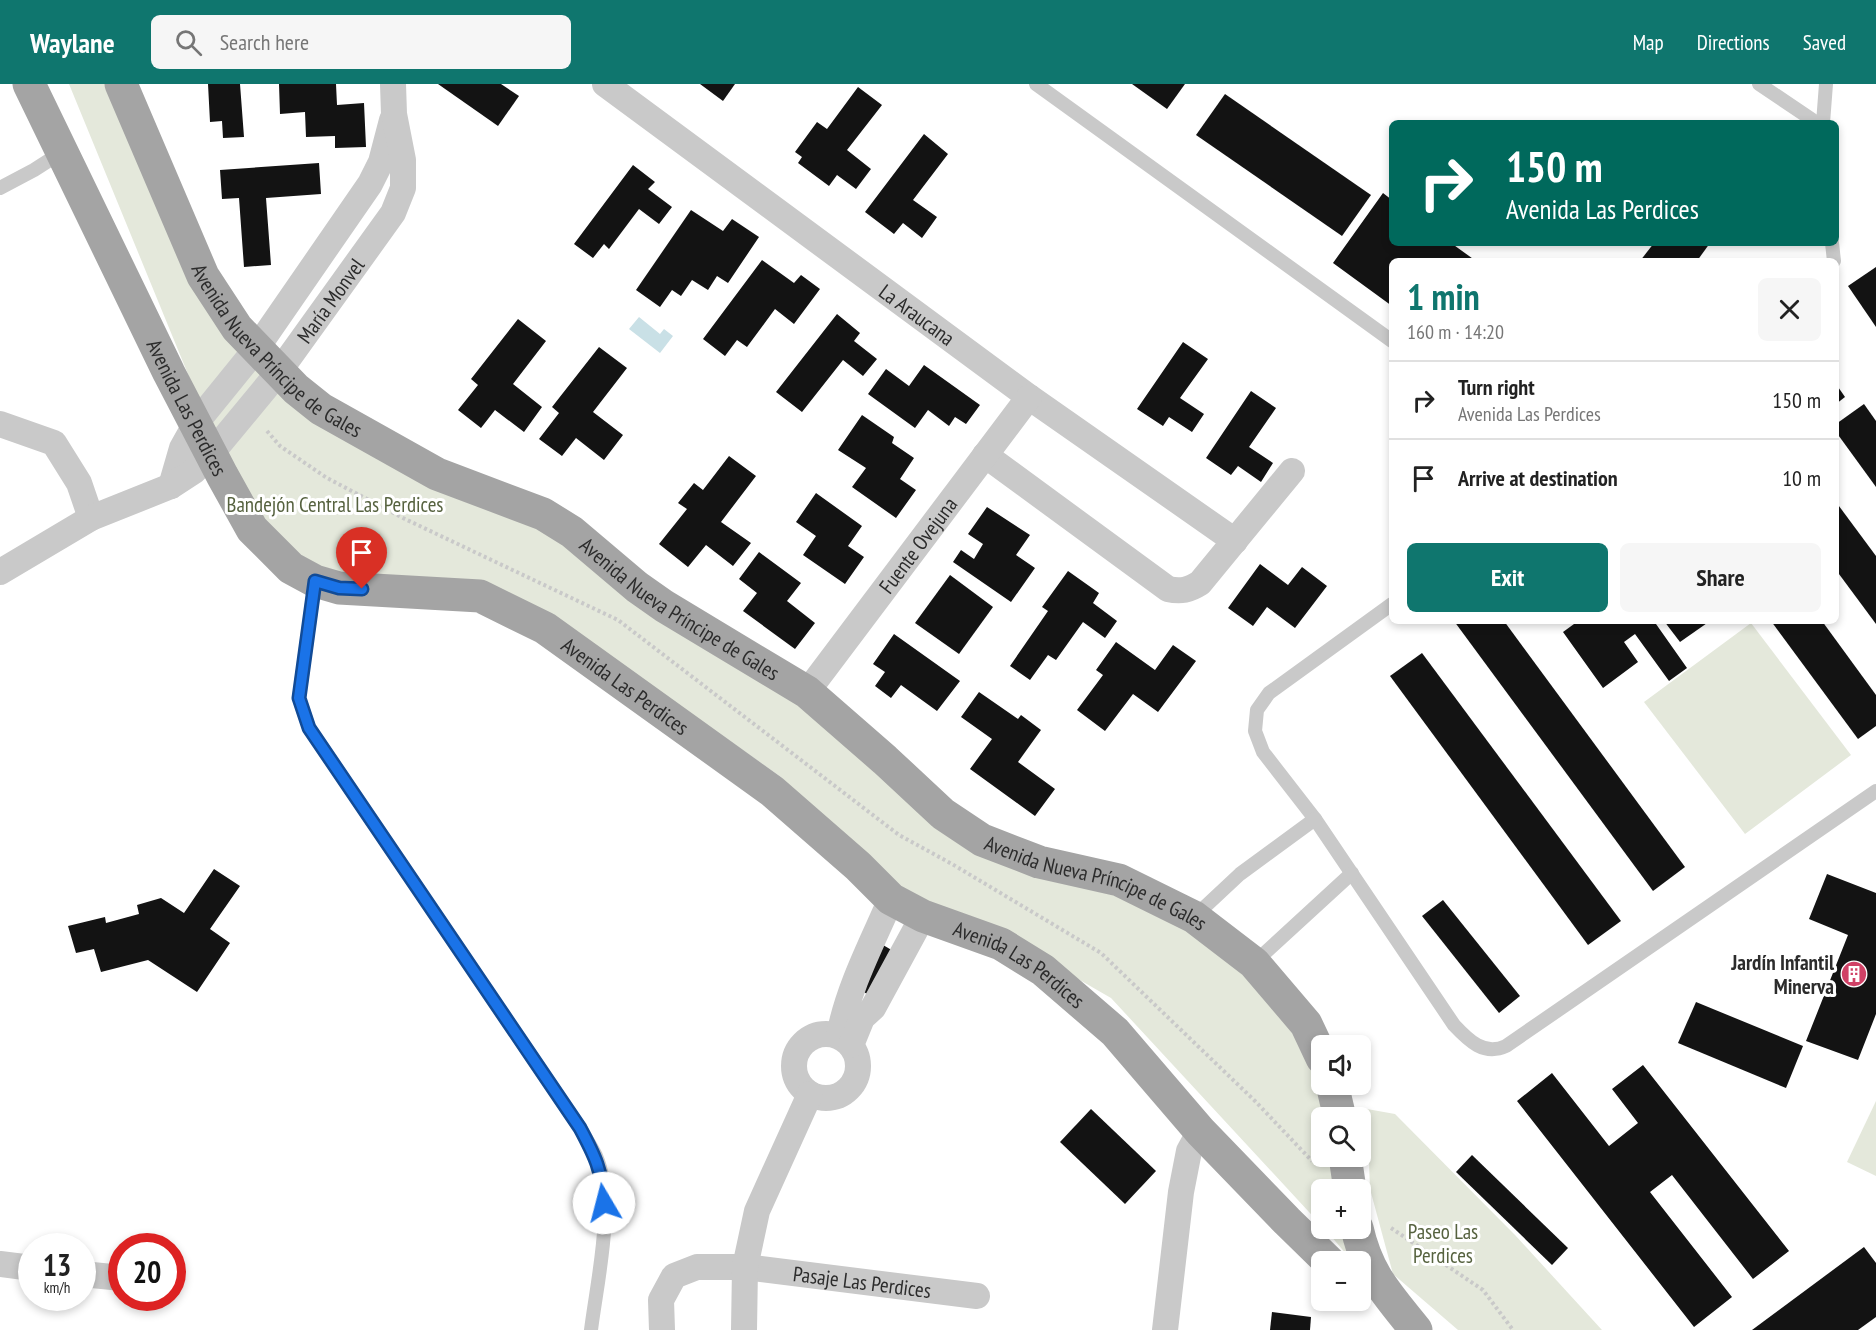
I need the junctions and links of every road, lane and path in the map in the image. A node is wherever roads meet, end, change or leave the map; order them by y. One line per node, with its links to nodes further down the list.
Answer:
1 (29, 84): 11 (main road, Avenida Las Perdices)
2 (121, 84): 14 (main road, Avenida Nueva Príncipe de Gales)
3 (393, 84): 8 (street, María Monvel)
4 (605, 84): 16 (street, La Araucana)
5 (1036, 84): 13 (lane)
6 (1759, 84): 9 (lane)
7 (1826, 84): 10 (lane)
8 (394, 114): 14 (street, María Monvel); 15 (street, María Monvel)
9 (1813, 120)
10 (1823, 120)
11 (62, 152): 12 (lane); 18 (main road, Avenida Las Perdices)
12 (0, 188)
13 (1389, 339)
14 (256, 349): 15 (main road, Avenida Nueva Príncipe de Gales); 18 (street, María Monvel)
15 (278, 372): 17 (street, María Monvel); 29 (main road, Avenida Nueva Príncipe de Gales)
16 (1029, 397): 21 (street, Fuente Ovejuna); 25 (street, La Araucana)
17 (249, 409): 20 (street, María Monvel); 41 (path)
18 (196, 423): 20 (main road, Avenida Las Perdices); 23 (street, María Monvel)
19 (0, 424): 24 (street)
20 (211, 454): 23 (street, María Monvel); 27 (main road, Avenida Las Perdices)
21 (985, 455): 25 (street); 29 (street, Fuente Ovejuna)
22 (1292, 471): 25 (street)
23 (171, 486): 24 (street, María Monvel)
24 (91, 518): 26 (street, María Monvel)
25 (1235, 541)
26 (0, 572)
27 (315, 581): 33 (main road, Avenida Las Perdices); 51 (lane)
28 (1389, 606): 31 (lane)
29 (807, 692): 35 (main road, Avenida Nueva Príncipe de Gales)
30 (1876, 791): 32 (lane)
31 (1315, 819): 32 (lane); 35 (lane)
32 (1352, 873): 36 (lane)
33 (891, 898): 34 (main road, Avenida Las Perdices); 38 (street)
34 (922, 916): 38 (street); 40 (main road, Avenida Las Perdices)
35 (1194, 917): 36 (main road, Avenida Nueva Príncipe de Gales)
36 (1254, 963): 37 (main road, Avenida Nueva Príncipe de Gales)
37 (1311, 1035)
38 (845, 1041): 39 (street); 39 (street)
39 (810, 1094): 48 (street)
40 (1200, 1131): 42 (main road, Avenida Las Perdices); 54 (street)
41 (1311, 1145)
42 (1287, 1221): 43 (main road); 45 (main road, Avenida Las Perdices)
43 (1311, 1222)
44 (1373, 1228): 56 (main road); 57 (path)
45 (1318, 1251)
46 (0, 1264): 47 (street)
47 (18, 1266)
48 (745, 1267): 49 (street, Pasaje Las Perdices); 52 (street, Pasaje Las Perdices); 53 (street)
49 (977, 1296)
50 (1371, 1300): 55 (main road)
51 (591, 1330)
52 (662, 1330)
53 (744, 1330)
54 (1165, 1330)
55 (1410, 1330)
56 (1416, 1330)
57 (1513, 1330)

